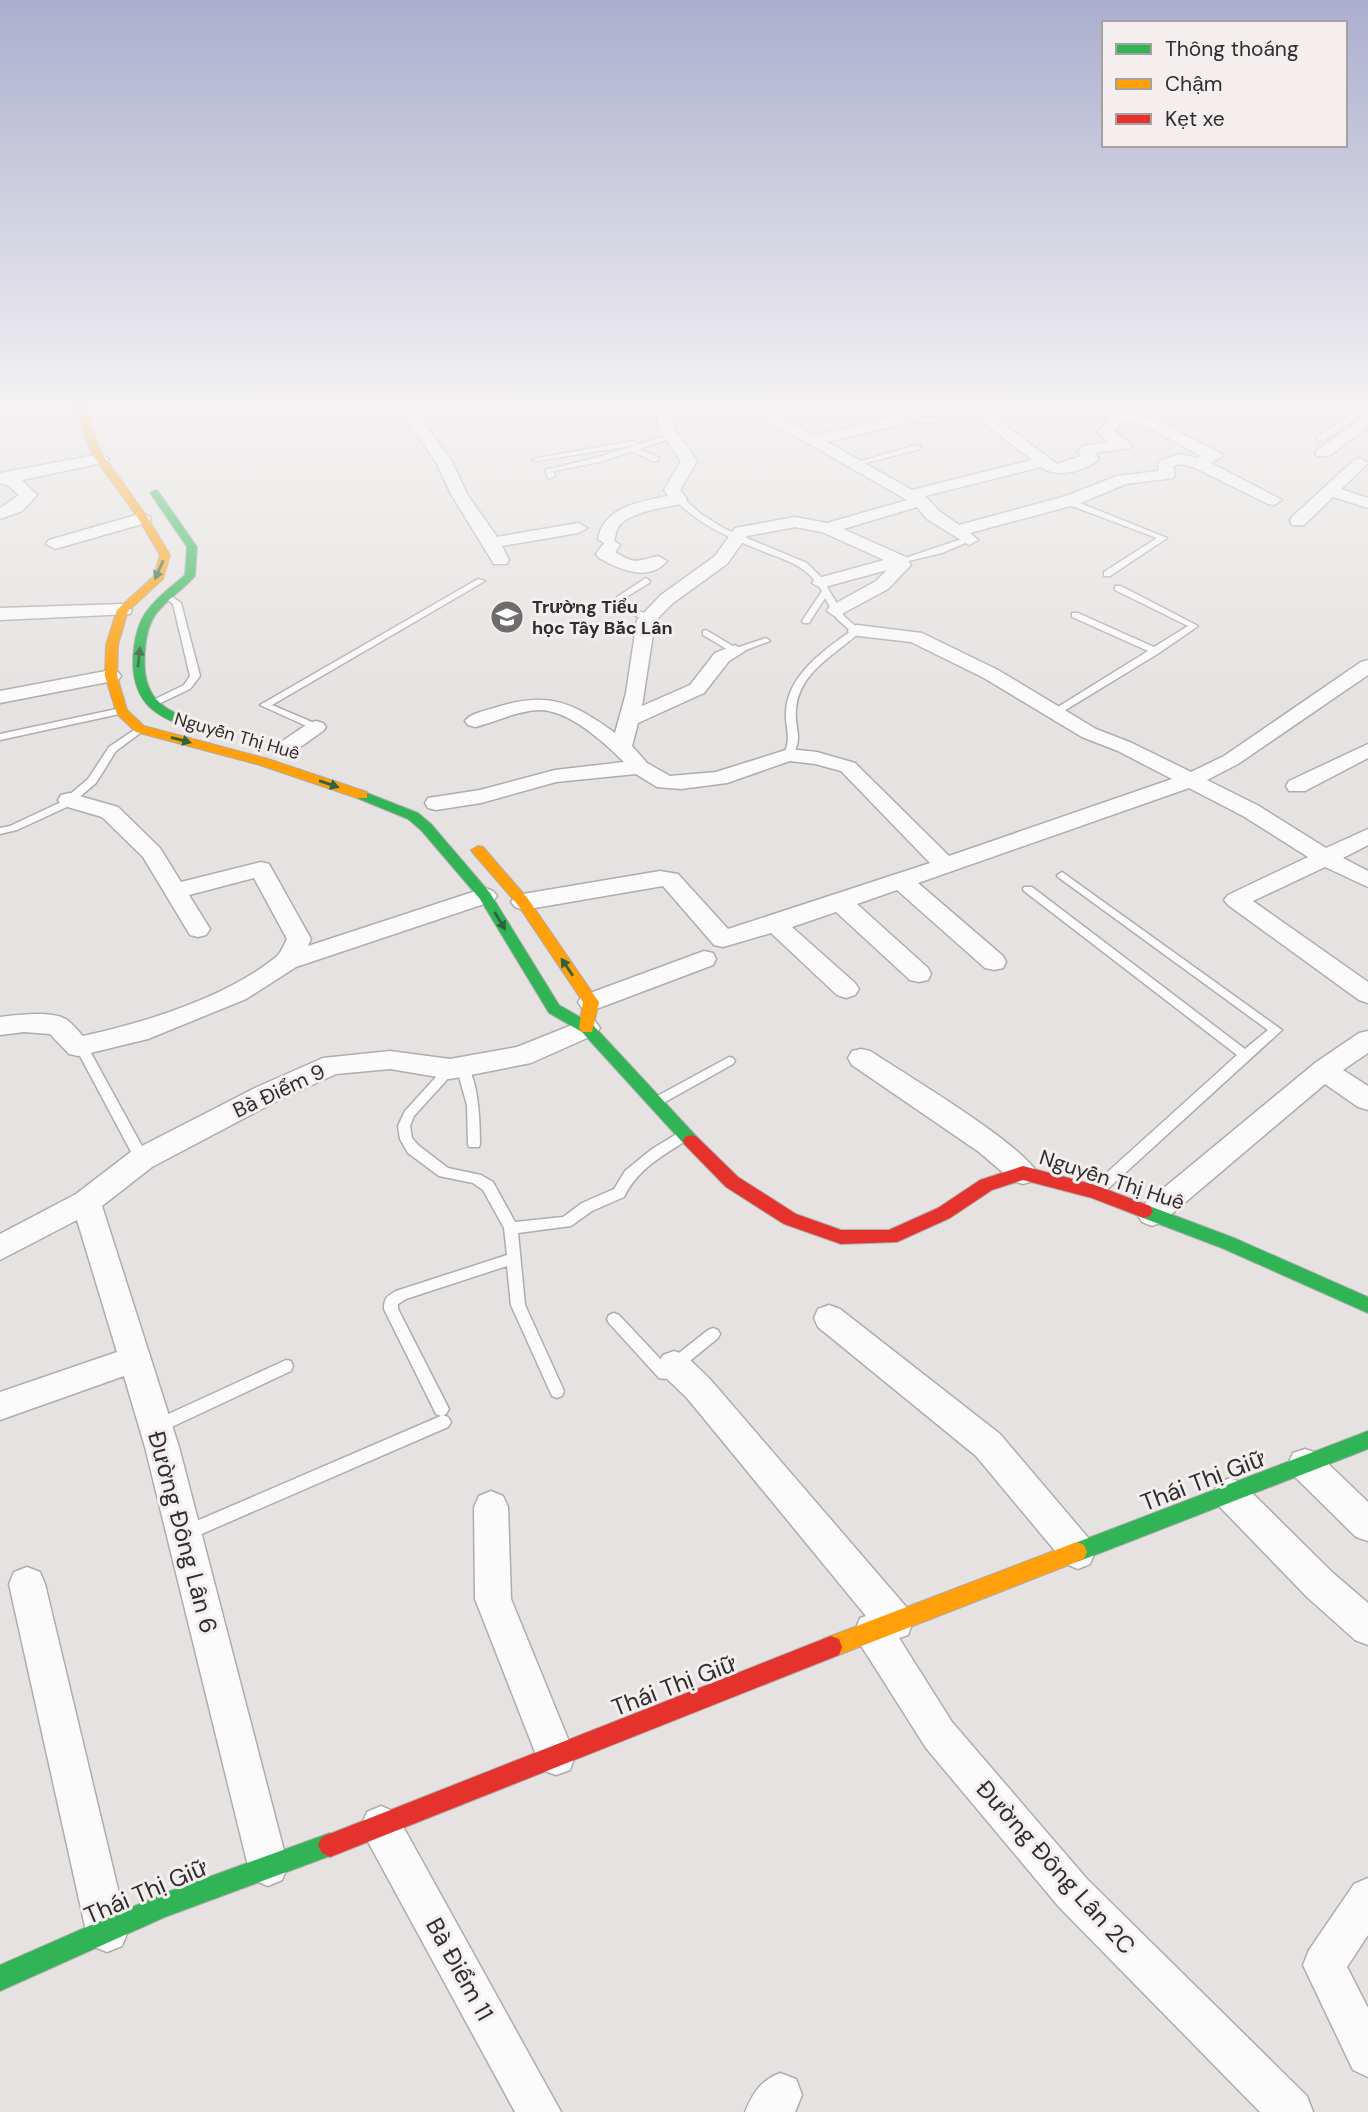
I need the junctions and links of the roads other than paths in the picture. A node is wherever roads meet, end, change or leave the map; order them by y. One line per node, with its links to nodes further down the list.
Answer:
1 (19, 505): 12 (street)
2 (133, 505): 13 (street)
3 (163, 505): 29 (street, Nguyễn Thị Huê)
4 (466, 505): 19 (street)
5 (656, 505): 22 (street)
6 (684, 505): 17 (lane)
7 (897, 505): 16 (street)
8 (923, 505): 18 (street)
9 (1057, 505): 18 (street)
10 (1076, 505): 24 (lane)
11 (1315, 505): 14 (street)
12 (0, 514)
13 (143, 518): 20 (street); 30 (street, one-way to 30)
14 (1298, 521)
15 (578, 528): 19 (street)
16 (827, 528): 17 (street); 23 (street)
17 (737, 537): 27 (lane); 34 (street)
18 (967, 538): 23 (lane)
19 (492, 543): 21 (street)
20 (55, 544)
21 (500, 560)
22 (658, 561)
23 (900, 561): 27 (street); 31 (street)
24 (1107, 574)
25 (481, 581): 49 (lane)
26 (646, 581): 34 (lane)
27 (823, 588): 31 (lane); 35 (lane)
28 (1118, 588): 40 (lane)
29 (168, 597): 44 (street, Nguyễn Thị Huê, one-way to 29); 44 (lane)
30 (123, 610): 32 (street); 42 (street)
31 (836, 611): 36 (lane)
32 (0, 614)
33 (1075, 615): 40 (lane)
34 (647, 618): 47 (street)
35 (806, 621)
36 (857, 631): 46 (street); 56 (lane)
37 (706, 633): 39 (lane)
38 (766, 641): 39 (lane)
39 (735, 651): 47 (street)
40 (1156, 651): 46 (lane)
41 (1368, 666): 60 (street)
42 (111, 676): 43 (street); 45 (street)
43 (0, 697)
44 (152, 704): 51 (street, Nguyễn Thị Huê)
45 (121, 711): 50 (street, Nguyễn Thị Huê); 52 (lane)
46 (1056, 712): 60 (street)
47 (628, 720): 54 (street)
48 (475, 721): 54 (street)
49 (316, 727): 53 (street)
50 (140, 729): 58 (street, Nguyễn Thị Huê, one-way to 58); 62 (lane)
51 (213, 730)
52 (0, 737)
53 (276, 747): 57 (street, Nguyễn Thị Huê); 58 (street)
54 (621, 747): 59 (street)
55 (1368, 750): 61 (street)
56 (789, 755): 59 (street); 68 (street)
57 (307, 758)
58 (264, 762): 74 (street, Nguyễn Thị Huê, one-way to 74)
59 (640, 768): 63 (street)
60 (1191, 780): 67 (street); 68 (street)
61 (1297, 786)
62 (69, 800): 64 (lane); 73 (street)
63 (435, 805)
64 (0, 831)
65 (464, 833): 75 (street, Nguyễn Thị Huê)
66 (1368, 836): 67 (street)
67 (1325, 858): 70 (street); 84 (street)
68 (945, 865): 71 (street)
69 (1062, 874): 89 (lane)
70 (1368, 880)
71 (901, 881): 76 (street); 81 (street)
72 (1028, 889): 89 (lane)
73 (175, 891): 78 (street); 80 (street)
74 (485, 896): 80 (street); 85 (street, Nguyễn Thị Huê, one-way to 85)
75 (523, 902): 77 (street); 85 (street, Nguyễn Thị Huê, one-way to 75)
76 (840, 902): 77 (street); 82 (street)
77 (775, 924): 83 (street)
78 (198, 929)
79 (704, 959): 85 (street, Bà Điểm 9)
80 (287, 961): 88 (street)
81 (994, 962)
82 (919, 974)
83 (846, 989)
84 (1368, 994)
85 (589, 1015): 92 (street, Bà Điểm 9); 95 (street, Nguyễn Thị Huê)
86 (0, 1026): 88 (street)
87 (1368, 1040): 93 (street)
88 (78, 1046): 98 (lane)
89 (1245, 1055): 100 (lane)
90 (861, 1058): 99 (street)
91 (729, 1060): 95 (lane)
92 (456, 1067): 97 (lane); 98 (street, Bà Điểm 9); 103 (lane)
93 (1324, 1070): 94 (street); 102 (street)
94 (1368, 1100)
95 (654, 1103): 96 (street, Nguyễn Thị Huê)
96 (685, 1135): 99 (street, Nguyễn Thị Huê); 103 (lane)
97 (474, 1144)
98 (142, 1159): 101 (street, Bà Điểm 9)
99 (1023, 1173): 100 (street, Nguyễn Thị Huê)
100 (1095, 1192): 102 (street, Nguyễn Thị Huê)
101 (86, 1202): 104 (street, Bà Điểm 9); 110 (street, Đường Đông Lân 6)
102 (1152, 1214): 106 (street, Nguyễn Thị Huê)
103 (511, 1228): 105 (lane)
104 (0, 1248)
105 (515, 1258): 113 (lane); 121 (lane)
106 (1368, 1305)
107 (829, 1318): 122 (street)
108 (614, 1319): 111 (lane)
109 (713, 1334): 111 (lane)
110 (135, 1359): 114 (street); 115 (street, Đường Đông Lân 6)
111 (674, 1365): 124 (street, Đường Đông Lân 2C)
112 (286, 1366): 115 (lane)
113 (557, 1391)
114 (0, 1406)
115 (155, 1427): 121 (street, Đường Đông Lân 6)
116 (1368, 1440): 117 (street, Thái Thị Giữ)
117 (1305, 1464): 118 (street, Thái Thị Giữ); 120 (street)
118 (1230, 1494): 122 (street, Thái Thị Giữ); 125 (street)
119 (491, 1507): 126 (street)
120 (1368, 1525)
121 (184, 1535): 128 (street, Đường Đông Lân 6)
122 (1078, 1552): 124 (street, Thái Thị Giữ)
123 (27, 1584): 130 (street)
124 (884, 1627): 126 (street, Thái Thị Giữ); 134 (street, Đường Đông Lân 2C)
125 (1368, 1627)
126 (556, 1756): 127 (street, Thái Thị Giữ)
127 (381, 1826): 128 (street, Thái Thị Giữ); 133 (street, Bà Điểm 11)
128 (268, 1866): 130 (street, Thái Thị Giữ)
129 (1368, 1898): 132 (street)
130 (107, 1931): 131 (street, Thái Thị Giữ)
131 (0, 1978)
132 (1368, 2054)
133 (540, 2112)
134 (1291, 2112)

